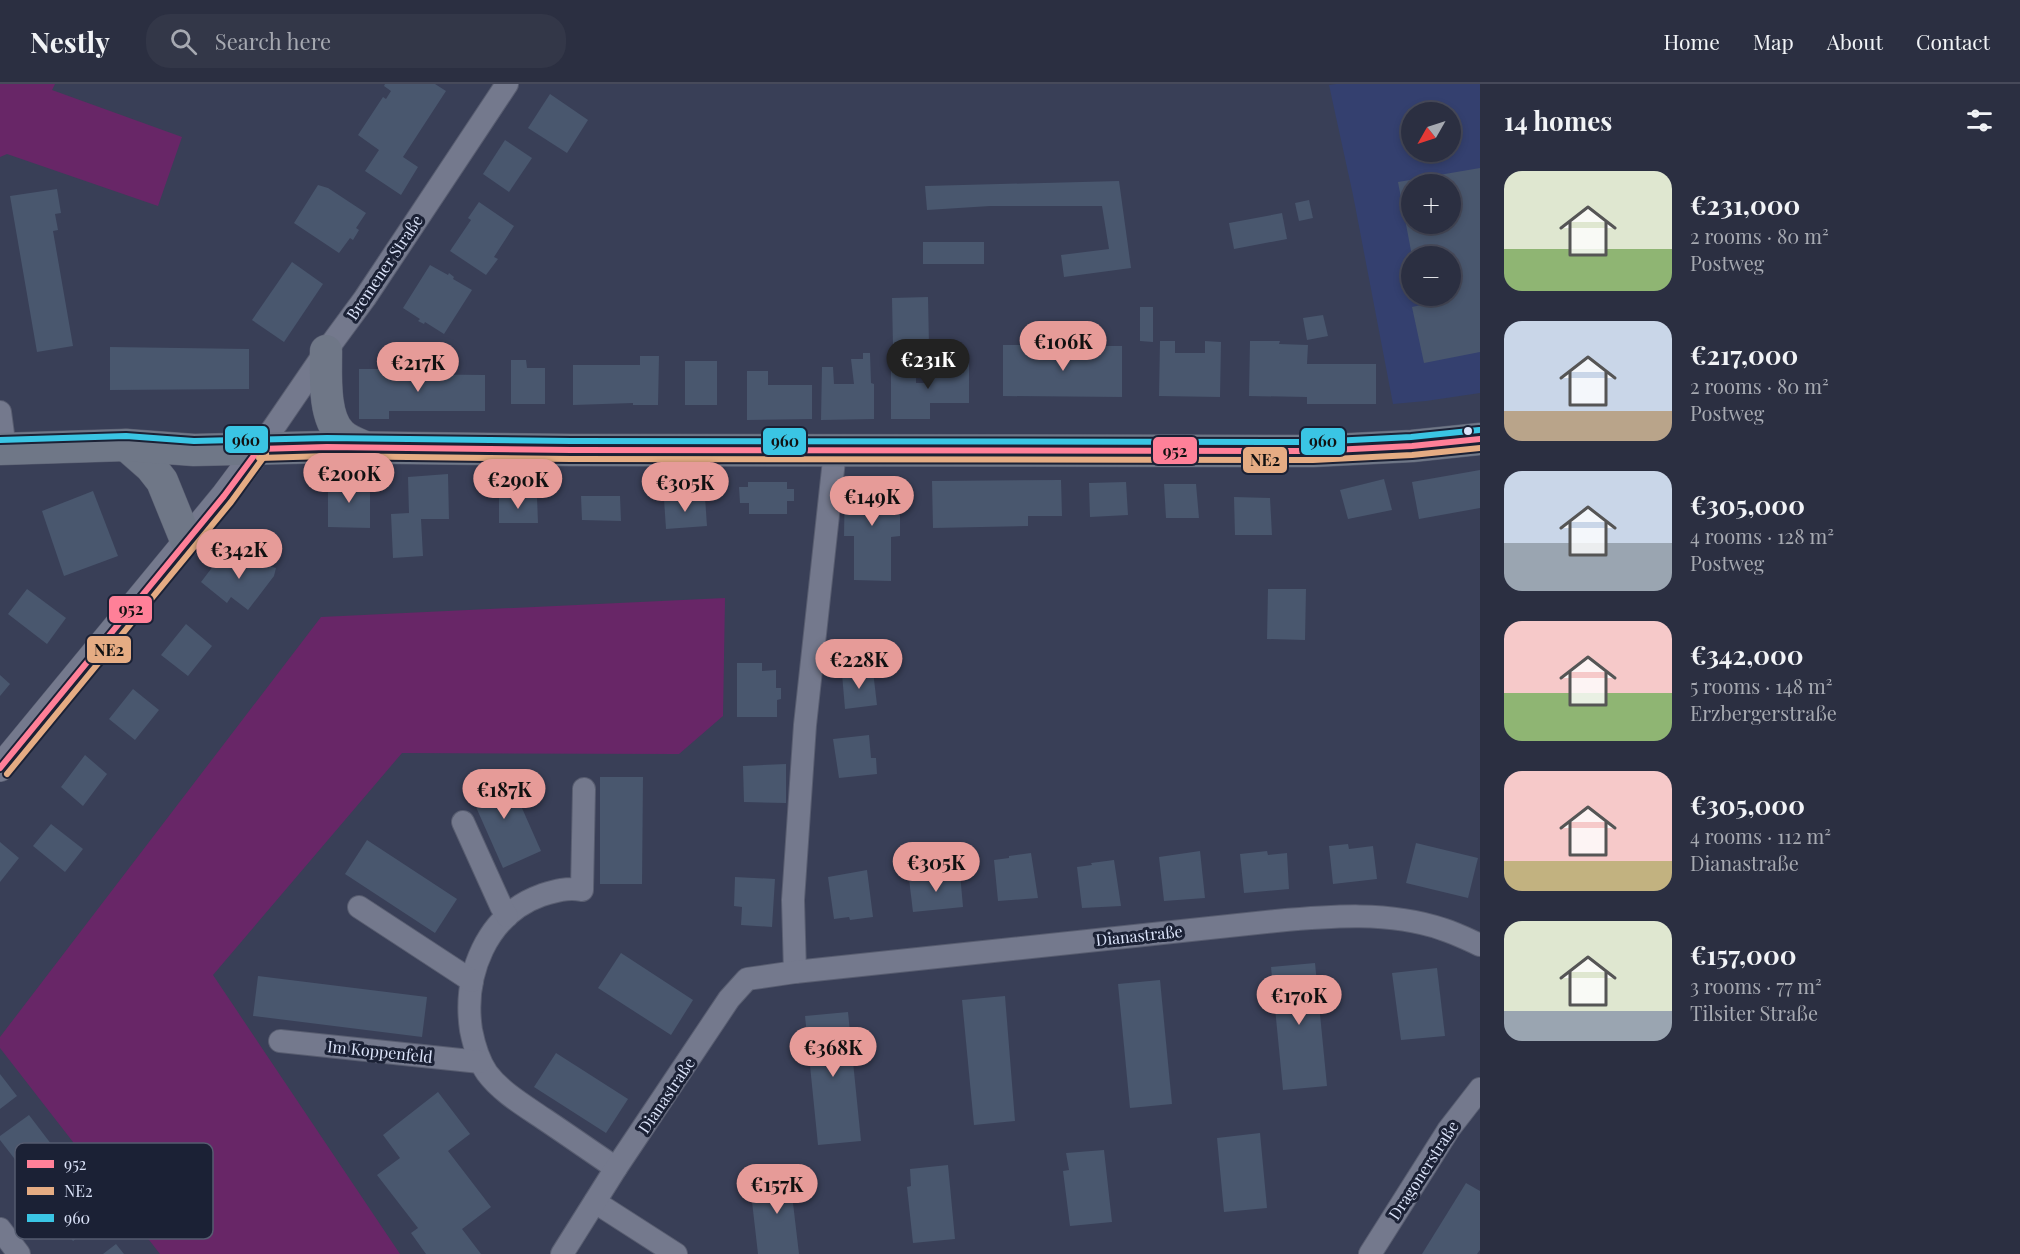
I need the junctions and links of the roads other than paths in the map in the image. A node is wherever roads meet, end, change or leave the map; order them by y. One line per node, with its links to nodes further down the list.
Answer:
1 (507, 84): 2 (street, Bremener Straße)
2 (326, 351): 6 (main road); 8 (street, Bremener Straße)
3 (0, 412): 7 (street)
4 (1480, 439): 9 (main road)
5 (126, 445): 7 (main road); 8 (main road); 10 (main road)
6 (366, 448): 8 (main road); 9 (main road)
7 (3, 449)
8 (259, 449): 10 (street)
9 (835, 451): 17 (street)
10 (186, 540): 11 (street)
11 (0, 768)
12 (584, 789): 15 (street)
13 (463, 822): 15 (street)
14 (359, 907): 18 (street)
15 (507, 916): 18 (street)
16 (1480, 945): 17 (street, Dianastraße)
17 (795, 972): 22 (street, Dianastraße)
18 (472, 981): 20 (street)
19 (280, 1041): 20 (street, Im Koppenfeld)
20 (480, 1062): 22 (street)
21 (1480, 1089): 28 (street, Dragonerstraße)
22 (616, 1168): 23 (street, Dianastraße)
23 (595, 1202): 26 (street, Dianastraße); 27 (street)
24 (0, 1229): 25 (street)
25 (19, 1254)
26 (562, 1254)
27 (676, 1254)
28 (1370, 1254)

